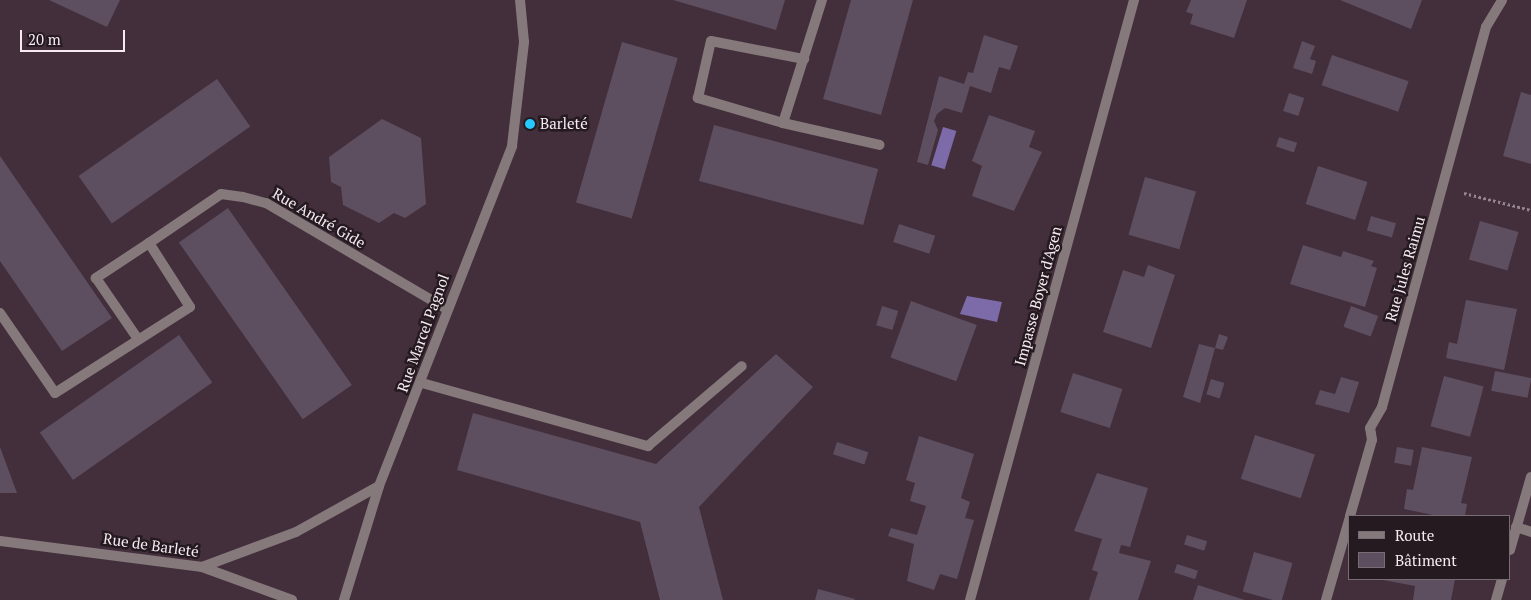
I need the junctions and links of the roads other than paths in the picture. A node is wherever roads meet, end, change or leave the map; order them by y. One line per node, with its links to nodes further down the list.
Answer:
1 (520, 0): 9 (street, Rue Marcel Pagnol)
2 (822, 0): 5 (street)
3 (1502, 0): 16 (street, Rue Jules Raimu)
4 (1134, 3): 26 (street, Impasse Boyer d'Agen)
5 (804, 59): 6 (street); 6 (street)
6 (783, 123): 7 (street)
7 (880, 145)
8 (149, 243): 9 (street, Rue André Gide); 11 (street); 11 (street, Rue André Gide)
9 (447, 310): 13 (street, Rue Marcel Pagnol)
10 (0, 313): 11 (street)
11 (138, 339)
12 (742, 366): 13 (street)
13 (422, 383): 15 (street, Rue Marcel Pagnol)
14 (1531, 477): 18 (street)
15 (379, 486): 22 (street); 25 (street, Rue Marcel Pagnol)
16 (1350, 515)
17 (1348, 523): 27 (street, Rue Jules Raimu)
18 (1516, 527): 19 (street); 21 (street)
19 (1531, 532)
20 (0, 541): 22 (street, Rue de Barleté)
21 (1511, 546)
22 (202, 567): 24 (street, Rue de Barleté)
23 (1502, 580): 28 (street)
24 (292, 600)
25 (344, 600)
26 (970, 600)
27 (1326, 600)
28 (1496, 600)

